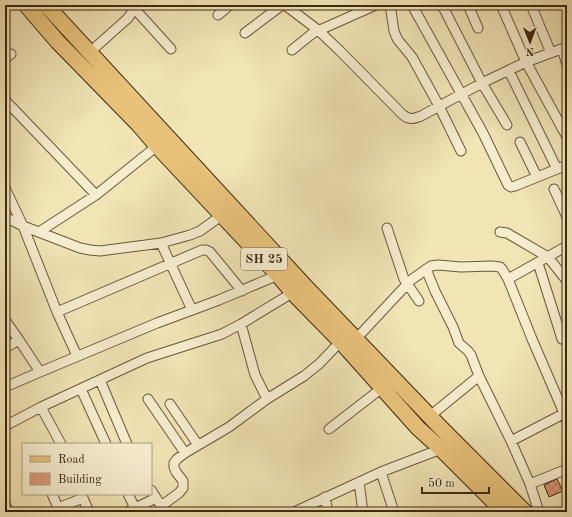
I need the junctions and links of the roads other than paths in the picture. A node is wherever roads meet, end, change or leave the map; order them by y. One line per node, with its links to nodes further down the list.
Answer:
1 (26, 5): 34 (main road, SH 25)
2 (46, 5): 21 (main road)
3 (230, 5): 14 (street)
4 (282, 5): 17 (street)
5 (285, 5): 16 (street)
6 (376, 5): 16 (street)
7 (389, 5): 29 (street)
8 (412, 5): 27 (street)
9 (442, 5): 26 (street)
10 (468, 5): 15 (street)
11 (501, 5): 23 (street)
12 (531, 5): 22 (street)
13 (132, 6): 19 (street); 21 (street)
14 (218, 15)
15 (478, 28)
16 (318, 30): 20 (street); 29 (street)
17 (245, 33)
18 (565, 47): 22 (street); 24 (street)
19 (171, 49)
20 (292, 50)
21 (90, 52): 42 (main road)
22 (551, 53): 23 (street)
23 (526, 62): 25 (street); 31 (street)
24 (567, 65)
25 (509, 70): 26 (street); 37 (street)
26 (482, 83): 27 (street); 30 (street)
27 (462, 94): 29 (street); 38 (street)
28 (5, 100): 41 (street)
29 (439, 106): 35 (street)
30 (507, 125)
31 (564, 126): 32 (street)
32 (567, 137)
33 (520, 142): 38 (street)
34 (157, 146): 41 (street); 42 (main road, SH 25)
35 (461, 151)
36 (567, 165): 37 (street)
37 (557, 169): 38 (street)
38 (537, 177)
39 (5, 188): 45 (street)
40 (554, 189): 44 (street)
41 (96, 195): 47 (street)
42 (228, 211): 49 (street); 55 (main road, SH 25); 59 (main road)
43 (5, 217): 45 (street)
44 (567, 217)
45 (23, 226): 47 (street); 63 (street)
46 (387, 228): 58 (street)
47 (38, 232): 49 (street)
48 (500, 232): 51 (street)
49 (161, 243): 52 (street)
50 (567, 246): 51 (street)
51 (548, 257): 53 (street); 57 (street)
52 (172, 263): 60 (street); 62 (street); 63 (street)
53 (538, 263): 56 (street); 67 (street)
54 (426, 269): 56 (street); 58 (street); 72 (street)
55 (278, 274): 59 (main road, SH 25); 60 (street)
56 (508, 279): 81 (street)
57 (567, 281)
58 (407, 284): 61 (street); 66 (street)
59 (299, 289): 65 (street); 66 (main road, SH 25)
60 (242, 290): 62 (street)
61 (419, 301)
62 (192, 310): 70 (street)
63 (57, 312): 70 (street)
64 (5, 320): 68 (street)
65 (241, 324): 73 (street); 78 (street)
66 (349, 338): 75 (main road, SH 25); 78 (street); 82 (main road)
67 (562, 339)
68 (20, 340): 69 (street); 71 (street)
69 (5, 348)
70 (77, 356): 71 (street)
71 (40, 372): 74 (street)
72 (479, 376): 82 (street); 85 (street)
73 (100, 380): 76 (street); 88 (street)
74 (5, 387)
75 (382, 388): 84 (street); 90 (main road, SH 25)
76 (81, 389): 80 (street); 87 (street)
77 (148, 399): 91 (street)
78 (267, 399): 89 (street)
79 (170, 404): 89 (street)
80 (41, 407): 83 (street); 86 (street)
81 (566, 415): 85 (street)
82 (430, 416): 111 (main road)
83 (5, 426)
84 (329, 429)
85 (511, 441): 95 (street)
86 (60, 443)
87 (106, 443)
88 (127, 443)
89 (198, 445): 91 (street)
90 (441, 449): 93 (street); 110 (main road, SH 25)
91 (185, 453): 100 (street)
92 (567, 468): 95 (street)
93 (381, 472): 94 (street); 109 (street)
94 (358, 482): 99 (street); 108 (street)
95 (530, 484): 112 (street)
96 (52, 495): 102 (street)
97 (128, 495): 103 (street)
98 (82, 496): 102 (street); 105 (street)
99 (325, 497): 106 (street); 107 (street)
100 (158, 502): 103 (street)
101 (5, 504): 104 (street)
102 (59, 510)
103 (131, 510)
104 (9, 512)
105 (89, 512)
106 (294, 512)
107 (328, 512)
108 (363, 512)
109 (394, 512)
110 (504, 512)
111 (525, 512)
112 (539, 512)

